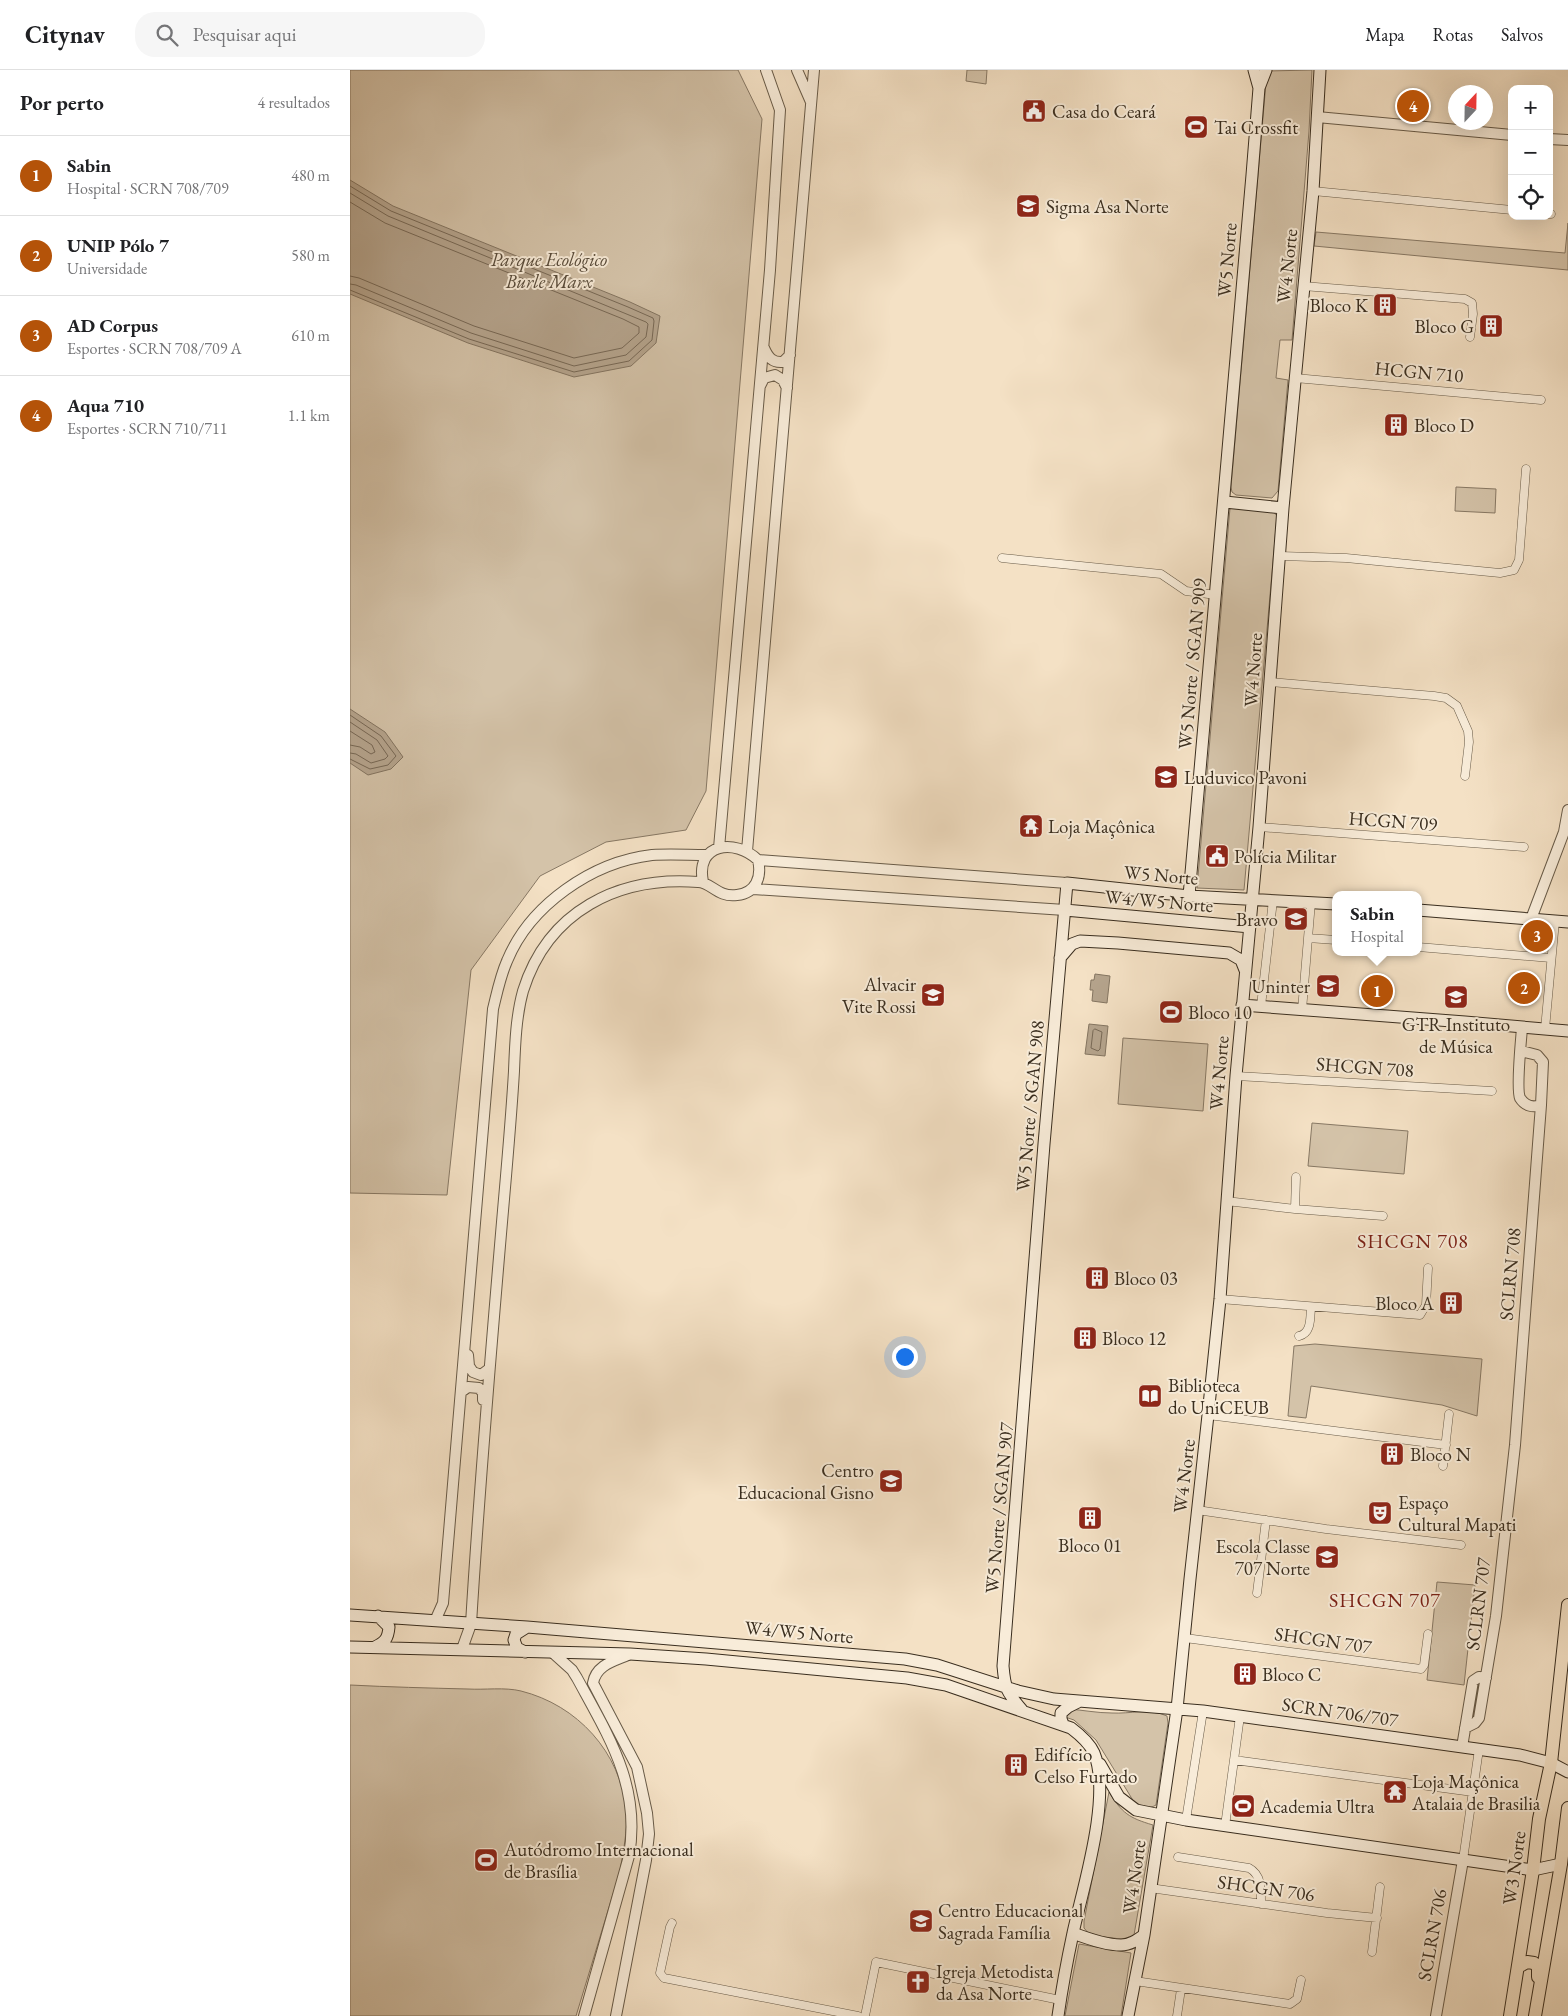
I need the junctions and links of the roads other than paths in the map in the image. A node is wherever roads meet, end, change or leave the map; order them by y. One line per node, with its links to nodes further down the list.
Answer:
1 (766, 70): 17 (street)
2 (797, 70): 8 (street)
3 (814, 70): 8 (street)
4 (1254, 70): 7 (main road, W5 Norte)
5 (1266, 70): 7 (main road, W5 Norte)
6 (1320, 70): 9 (main road, W4 Norte)
7 (1258, 88): 23 (main road, W5 Norte)
8 (811, 103): 18 (street)
9 (1317, 117): 10 (street); 13 (main road, W4 Norte)
10 (1508, 135)
11 (1553, 139): 12 (street)
12 (1568, 140)
13 (1313, 190): 14 (street); 15 (main road, W4 Norte)
14 (1508, 210)
15 (1302, 286): 16 (street); 19 (main road, W4 Norte)
16 (1470, 337)
17 (764, 348): 18 (street); 20 (street)
18 (790, 355): 21 (street)
19 (1295, 378): 22 (street, HCGN 710); 26 (main road, W4 Norte)
20 (760, 388): 21 (street); 35 (street)
21 (787, 388): 36 (street)
22 (1541, 400)
23 (1230, 434): 25 (main road, W5 Norte / SGAN 909)
24 (1526, 470): 27 (street)
25 (1224, 502): 26 (main road); 29 (main road, W5 Norte / SGAN 909)
26 (1283, 508): 27 (main road, W4 Norte)
27 (1280, 556): 30 (main road, W4 Norte)
28 (1002, 558): 29 (street)
29 (1216, 595): 42 (main road, W5 Norte / SGAN 909)
30 (1270, 682): 31 (street); 33 (main road, W4 Norte)
31 (1465, 776)
32 (1568, 810): 49 (street)
33 (1259, 827): 34 (street, HCGN 709); 43 (main road, W4 Norte)
34 (1524, 847)
35 (719, 848): 36 (street); 37 (street)
36 (747, 850): 38 (street)
37 (706, 855): 39 (street); 76 (street)
38 (758, 860): 40 (street); 41 (street)
39 (703, 882): 41 (street); 79 (street)
40 (1067, 883): 42 (main road, W5 Norte); 47 (main road, W5 Norte / SGAN 908)
41 (753, 889): 47 (street)
42 (1189, 896): 43 (main road, W5 Norte)
43 (1252, 899): 44 (main road, W5 Norte); 52 (main road, W4 Norte)
44 (1273, 900): 45 (main road, W5 Norte); 60 (street)
45 (1311, 902): 46 (main road, W5 Norte); 53 (street)
46 (1332, 904)
47 (1065, 910): 52 (main road, W4/W5 Norte); 56 (main road, W5 Norte / SGAN 908)
48 (1422, 910): 49 (main road)
49 (1531, 919): 50 (main road)
50 (1555, 921): 51 (main road); 57 (street)
51 (1568, 922)
52 (1250, 927): 58 (main road, W4 Norte)
53 (1308, 938): 54 (street); 61 (street)
54 (1332, 940)
55 (1422, 947): 57 (street)
56 (1060, 958): 58 (main road); 77 (main road, W5 Norte / SGAN 908)
57 (1551, 958): 63 (street)
58 (1246, 972): 59 (main road, W4 Norte)
59 (1242, 1005): 60 (main road); 66 (main road, W4 Norte)
60 (1261, 1006): 61 (main road)
61 (1302, 1010): 62 (main road)
62 (1522, 1028): 63 (main road); 65 (street)
63 (1545, 1029): 64 (main road)
64 (1568, 1031)
65 (1521, 1051): 68 (street, SCLRN 708); 68 (street)
66 (1236, 1076): 67 (street, SHCGN 708); 70 (main road, W4 Norte)
67 (1492, 1092)
68 (1541, 1105): 84 (street, SCLRN 708)
69 (1296, 1177): 71 (street)
70 (1226, 1201): 71 (street); 74 (main road, W4 Norte)
71 (1294, 1209): 72 (street)
72 (1382, 1216)
73 (1428, 1268): 75 (street)
74 (1220, 1300): 75 (street); 81 (main road, W4 Norte)
75 (1311, 1307): 78 (street)
76 (467, 1319): 79 (street); 80 (street)
77 (1030, 1333): 107 (main road, W5 Norte / SGAN 907)
78 (1299, 1336)
79 (489, 1369): 85 (street)
80 (461, 1392): 85 (street); 94 (street)
81 (1208, 1414): 83 (street); 87 (main road, W4 Norte)
82 (1449, 1414): 83 (street)
83 (1446, 1445): 86 (street)
84 (1515, 1445): 114 (street, SCLRN 707)
85 (481, 1456): 95 (street)
86 (1443, 1466)
87 (1197, 1510): 88 (street); 98 (main road, W4 Norte)
88 (1266, 1520): 89 (street); 90 (street)
89 (1461, 1545)
90 (1257, 1593)
91 (1568, 1605): 99 (main road, W3 Norte)
92 (350, 1615): 93 (main road, W4/W5 Norte)
93 (378, 1616): 94 (main road, W4/W5 Norte); 101 (main road)
94 (436, 1621): 95 (main road, W4/W5 Norte)
95 (471, 1624): 96 (main road, W4/W5 Norte); 102 (street)
96 (526, 1627): 103 (main road); 107 (main road, W4/W5 Norte)
97 (1428, 1634): 98 (street, SHCGN 707)
98 (1185, 1638): 109 (main road, W4 Norte)
99 (1563, 1646): 106 (main road); 118 (main road, W3 Norte)
100 (350, 1647): 101 (main road, W4/W5 Norte)
101 (374, 1647): 102 (main road, W4/W5 Norte)
102 (462, 1650): 103 (main road, W4/W5 Norte)
103 (526, 1652): 104 (main road, W4/W5 Norte)
104 (552, 1652): 105 (main road, W4/W5 Norte); 143 (street)
105 (630, 1654): 110 (main road, W4/W5 Norte); 144 (street)
106 (1568, 1676)
107 (1004, 1686): 108 (main road, W4/W5 Norte); 110 (main road)
108 (1080, 1701): 109 (main road, W4/W5 Norte); 113 (main road)
109 (1178, 1709): 111 (main road, W4/W5 Norte); 122 (main road, W4 Norte)
110 (1022, 1710): 113 (main road, W4/W5 Norte)
111 (1203, 1711): 112 (main road, W4/W5 Norte); 123 (street)
112 (1240, 1716): 114 (main road, SCRN 706/707); 117 (street)
113 (1063, 1724): 116 (main road, W4/W5 Norte)
114 (1462, 1747): 115 (main road, SCRN 706/707)
115 (1479, 1749): 118 (main road, SCRN 706/707); 120 (street)
116 (1094, 1753): 122 (main road); 134 (main road)
117 (1234, 1760): 120 (street); 124 (street)
118 (1550, 1763): 119 (main road, SCRN 706/707); 128 (main road, W3 Norte)
119 (1568, 1772)
120 (1473, 1792): 126 (street)
121 (1568, 1808): 127 (main road)
122 (1161, 1816): 123 (main road); 130 (main road, W4 Norte)
123 (1186, 1820): 124 (main road)
124 (1225, 1826): 126 (main road)
125 (1178, 1857): 131 (street)
126 (1463, 1860): 128 (main road); 150 (street, SCLRN 706)
127 (1565, 1864): 128 (main road); 141 (main road)
128 (1533, 1870): 137 (main road, W3 Norte)
129 (1380, 1887): 132 (street)
130 (1150, 1888): 131 (street, SHCGN 706); 135 (main road, W4 Norte)
131 (1261, 1904): 132 (street, SHCGN 706)
132 (1377, 1918): 136 (street)
133 (672, 1923): 145 (street)
134 (1073, 1933): 135 (main road); 142 (main road)
135 (1144, 1935): 139 (main road, W4 Norte)
136 (1372, 1952)
137 (1518, 1967): 141 (main road); 151 (main road, W3 Norte)
138 (1301, 1980): 140 (street)
139 (1135, 1981): 140 (street); 148 (main road, W4 Norte)
140 (1181, 1989): 149 (street)
141 (1538, 1997): 152 (main road)
142 (1060, 2000): 146 (street); 147 (main road)
143 (584, 2016)
144 (616, 2016)
145 (858, 2016)
146 (865, 2016)
147 (1058, 2016)
148 (1128, 2016)
149 (1177, 2016)
150 (1436, 2016)
151 (1510, 2016)
152 (1535, 2016)

